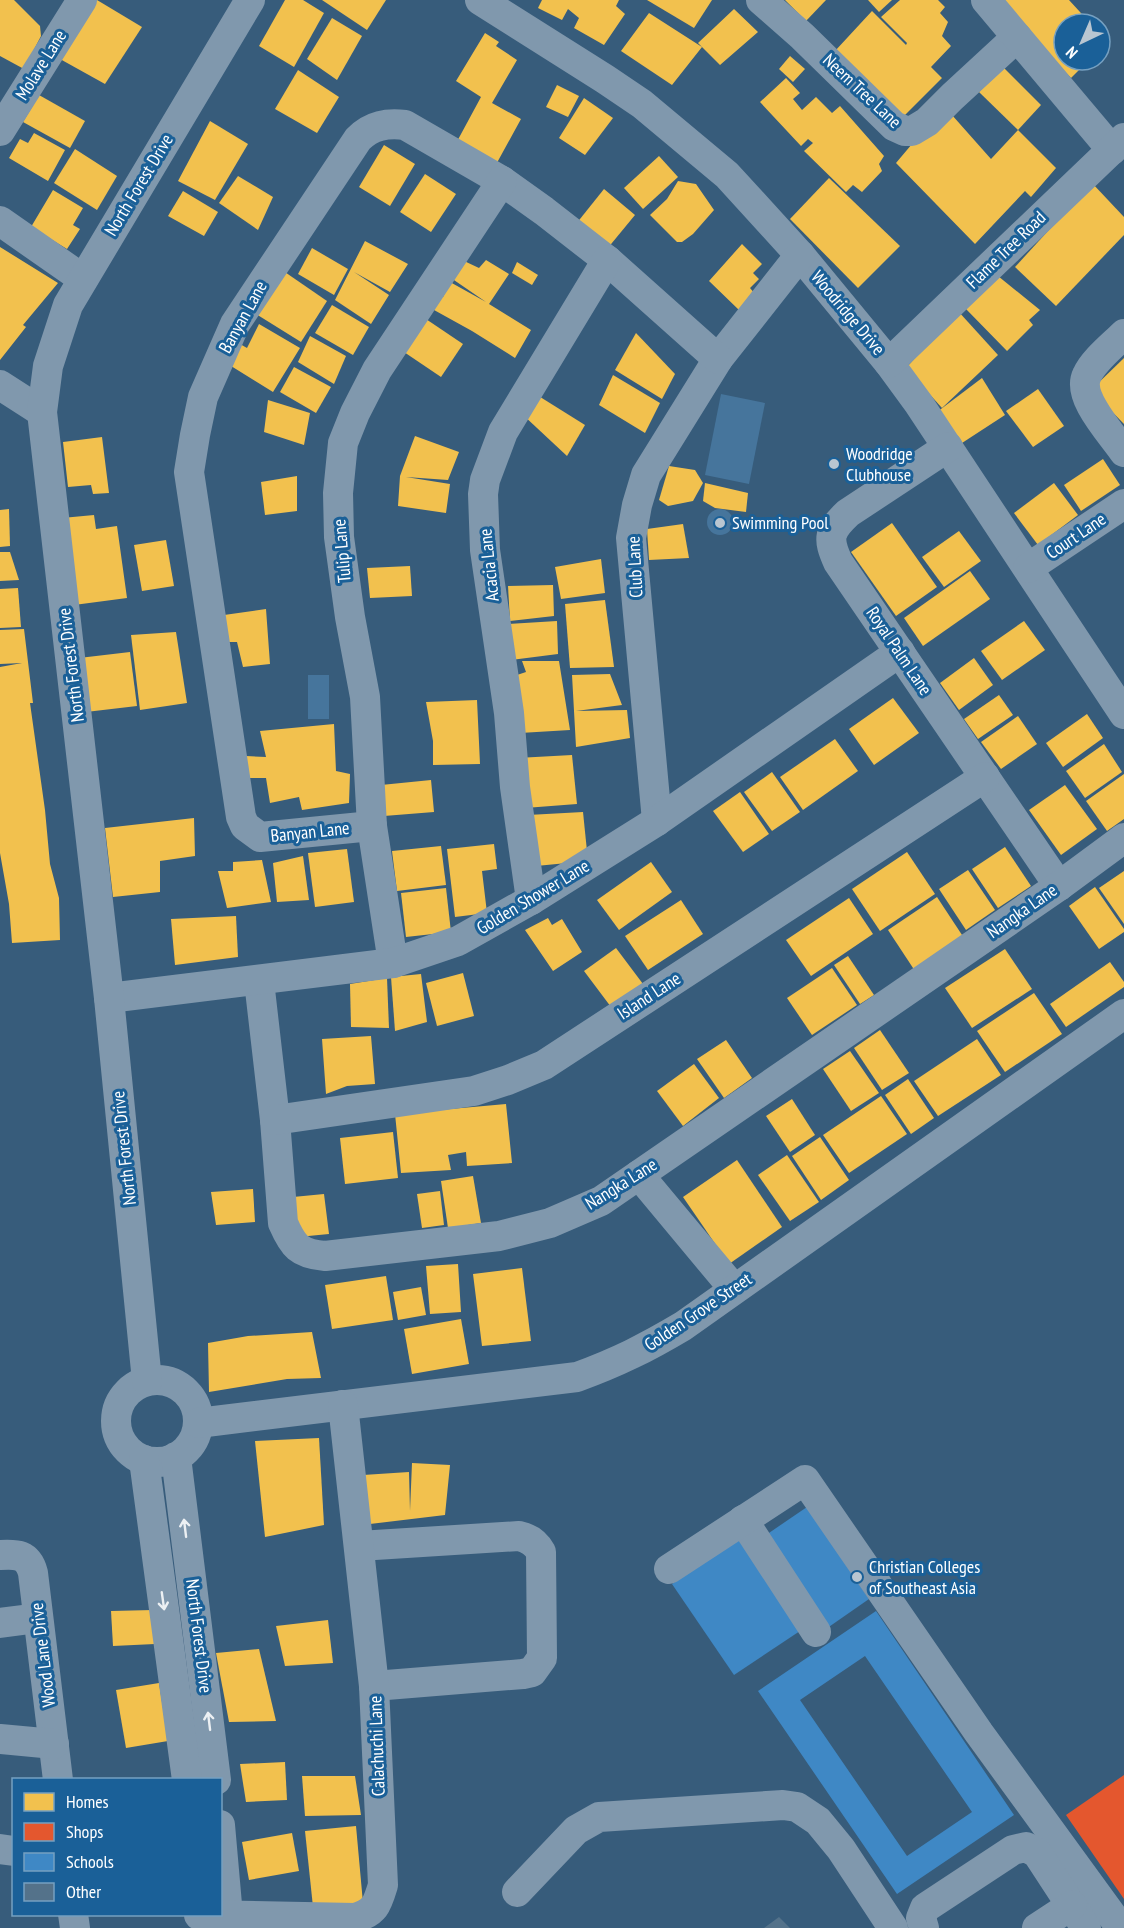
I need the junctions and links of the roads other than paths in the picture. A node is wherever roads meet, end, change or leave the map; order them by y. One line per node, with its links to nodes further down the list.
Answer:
1 (250, 0): 13 (street, North Forest Drive)
2 (480, 0): 11 (street, Woodridge Drive)
3 (761, 0): 6 (street, Neem Tree Lane)
4 (986, 0): 6 (street)
5 (68, 6): 7 (street, Molave Lane)
6 (1017, 37): 8 (street)
7 (0, 131)
8 (1118, 144): 16 (street, Flame Tree Road)
9 (502, 181): 12 (street, Banyan Lane); 27 (street, Tulip Lane); 27 (street, Banyan Lane)
10 (0, 221): 13 (street)
11 (800, 255): 15 (street, Club Lane); 16 (street, Woodridge Drive)
12 (607, 260): 15 (street, Banyan Lane); 30 (street, Acacia Lane)
13 (83, 279): 18 (street, North Forest Drive)
14 (1124, 334): 20 (street)
15 (718, 359): 26 (street, Club Lane)
16 (889, 363): 19 (street, Woodridge Drive)
17 (0, 385): 18 (street)
18 (42, 412): 33 (street, North Forest Drive)
19 (948, 447): 22 (street, Woodridge Drive); 23 (street, Royal Palm Lane)
20 (1124, 452)
21 (1124, 504): 22 (street, Court Lane)
22 (1028, 568): 24 (street, Woodridge Drive)
23 (900, 652): 25 (street, Royal Palm Lane); 26 (street, Golden Shower Lane)
24 (1124, 714)
25 (985, 777): 29 (street, Royal Palm Lane); 35 (street, Island Lane)
26 (657, 821): 30 (street, Golden Shower Lane)
27 (372, 826): 31 (street, Tulip Lane)
28 (1124, 838): 29 (street, Nangka Lane)
29 (1059, 886): 36 (street, Nangka Lane)
30 (531, 900): 31 (street, Golden Shower Lane)
31 (393, 963): 32 (street, Golden Shower Lane)
32 (259, 981): 33 (street, Golden Shower Lane); 35 (street, Nangka Lane)
33 (110, 998): 38 (street, North Forest Drive)
34 (1124, 1014): 37 (street, Golden Grove Street)
35 (275, 1120): 36 (street, Nangka Lane)
36 (639, 1175): 37 (street)
37 (735, 1289): 39 (street, Golden Grove Street)
38 (147, 1381): 40 (street); 42 (street)
39 (343, 1405): 40 (street, Golden Grove Street); 44 (street, Calachuchi Lane)
40 (198, 1423): 41 (street)
41 (176, 1457): 42 (street); 55 (street, North Forest Drive, one-way to 41)
42 (144, 1460): 54 (street, North Forest Drive, one-way to 54)
43 (743, 1520): 46 (street); 49 (street); 64 (street)
44 (359, 1546): 50 (street, Calachuchi Lane); 50 (street)
45 (0, 1555): 47 (street, Wood Lane Drive)
46 (669, 1569)
47 (38, 1618): 48 (street); 52 (street, Wood Lane Drive)
48 (0, 1623)
49 (816, 1632)
50 (374, 1686): 60 (street, Calachuchi Lane)
51 (0, 1739): 52 (street)
52 (54, 1744): 53 (street, Wood Lane Drive)
53 (58, 1778)
54 (187, 1778)
55 (216, 1778)
56 (222, 1853): 60 (street)
57 (517, 1892): 61 (street)
58 (203, 1916): 60 (street, Calachuchi Lane)
59 (1079, 1916): 62 (street); 63 (street)
60 (227, 1922)
61 (893, 1928)
62 (924, 1928)
63 (1037, 1928)
64 (1121, 1928)

